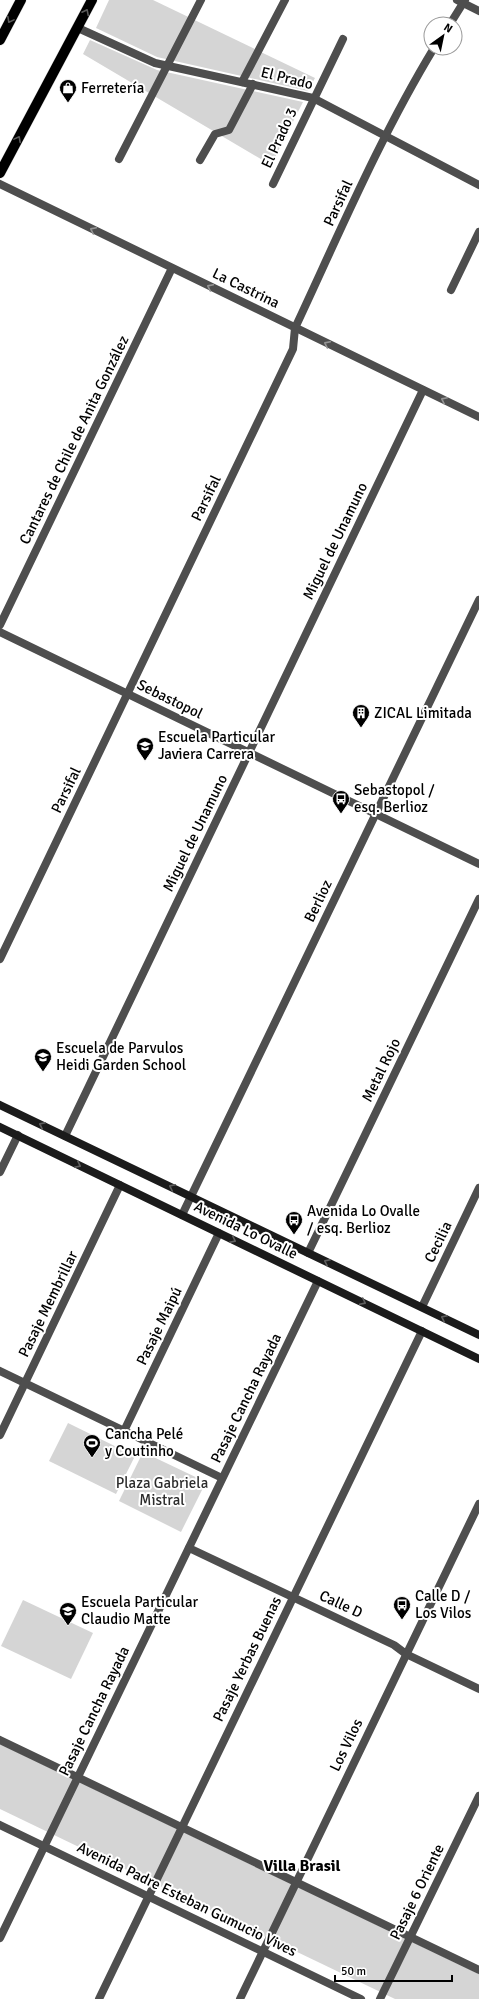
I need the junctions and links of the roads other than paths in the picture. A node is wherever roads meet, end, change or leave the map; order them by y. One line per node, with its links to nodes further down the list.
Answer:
1 (21, 0): 10 (main road, one-way to 10)
2 (92, 0): 8 (main road, one-way to 2)
3 (201, 0): 12 (street)
4 (285, 0): 13 (street)
5 (462, 1): 6 (street); 7 (street)
6 (479, 11)
7 (454, 16)
8 (78, 28): 12 (street, El Prado); 19 (main road, one-way to 8)
9 (343, 39): 15 (street, El Prado 3)
10 (0, 40)
11 (429, 56): 16 (street, Parsifal)
12 (166, 66): 13 (street, El Prado); 17 (street)
13 (242, 82): 14 (street, El Prado)
14 (253, 84): 15 (street, El Prado); 18 (street)
15 (313, 98): 16 (street, El Prado); 21 (street, El Prado 3)
16 (385, 137): 22 (street, El Prado); 26 (street, Parsifal)
17 (119, 159)
18 (200, 160)
19 (0, 173)
20 (0, 184): 24 (street, La Castrina, one-way to 20)
21 (273, 184)
22 (479, 185)
23 (479, 232): 25 (street)
24 (172, 268): 26 (street, La Castrina, one-way to 24); 30 (street, Cantares de Chile de Anita González)
25 (451, 290)
26 (295, 328): 27 (street, La Castrina, one-way to 26); 32 (street, Parsifal)
27 (423, 390): 28 (street, La Castrina, one-way to 27); 33 (street, Miguel de Unamuno)
28 (479, 417)
29 (479, 600): 34 (street, Berlioz)
30 (0, 625)
31 (0, 632): 32 (street, Sebastopol)
32 (128, 694): 33 (street, Sebastopol); 37 (street, Parsifal)
33 (249, 752): 34 (street, Sebastopol); 41 (street, Miguel de Unamuno)
34 (376, 814): 35 (street, Sebastopol); 45 (street, Berlioz)
35 (479, 864)
36 (479, 899): 48 (street, Metal Rojo)
37 (0, 959)
38 (0, 1105): 41 (main road, Avenida Lo Ovalle, one-way to 38)
39 (0, 1127): 40 (main road, Avenida Lo Ovalle)
40 (18, 1135): 42 (street); 43 (main road, Avenida Lo Ovalle, one-way to 43)
41 (65, 1136): 45 (main road, Avenida Lo Ovalle, one-way to 41)
42 (0, 1172)
43 (120, 1185): 46 (main road, Avenida Lo Ovalle); 55 (street, Pasaje Membrillar)
44 (479, 1188): 50 (street, Cecilia)
45 (191, 1197): 46 (street, Berlioz); 48 (main road, Avenida Lo Ovalle)
46 (182, 1215): 47 (main road, Avenida Lo Ovalle)
47 (219, 1233): 49 (main road, Avenida Lo Ovalle, one-way to 49); 56 (street, Pasaje Maipú)
48 (308, 1253): 50 (main road, Avenida Lo Ovalle, one-way to 48)
49 (318, 1280): 51 (main road, Avenida Lo Ovalle, one-way to 51); 58 (street, Pasaje Cancha Rayada)
50 (422, 1307): 52 (main road, Avenida Lo Ovalle, one-way to 50)
51 (422, 1331): 53 (main road, Avenida Lo Ovalle); 61 (street, Pasaje Yerbas Buenas)
52 (479, 1335)
53 (479, 1359)
54 (0, 1371): 55 (street)
55 (25, 1383): 56 (street); 57 (street, Pasaje Membrillar)
56 (124, 1431): 58 (street)
57 (0, 1435)
58 (222, 1478): 60 (street, Pasaje Cancha Rayada)
59 (479, 1504): 62 (street, Los Vilos)
60 (189, 1548): 61 (street, Calle D); 65 (street, Pasaje Cancha Rayada)
61 (293, 1597): 62 (street, Calle D); 68 (street, Pasaje Yerbas Buenas)
62 (406, 1654): 63 (street, Calle D); 70 (street, Los Vilos)
63 (479, 1689)
64 (0, 1740): 65 (street)
65 (78, 1778): 68 (street); 69 (street, Pasaje Cancha Rayada)
66 (479, 1796): 72 (street, Pasaje 6 Oriente)
67 (0, 1825): 69 (street, Avenida Padre Esteban Gumucio Vives)
68 (181, 1828): 70 (street); 71 (street, Pasaje Yerbas Buenas)
69 (45, 1846): 71 (street, Avenida Padre Esteban Gumucio Vives); 73 (street, Pasaje Cancha Rayada)
70 (296, 1883): 72 (street); 74 (street, Los Vilos)
71 (148, 1896): 74 (street, Avenida Padre Esteban Gumucio Vives); 76 (street, Pasaje Yerbas Buenas)
72 (410, 1937): 75 (street); 79 (street, Pasaje 6 Oriente)
73 (0, 1938)
74 (263, 1952): 77 (street, Los Vilos); 78 (street, Avenida Padre Esteban Gumucio Vives)
75 (479, 1970)
76 (99, 1999)
77 (240, 1999)
78 (361, 1999)
79 (380, 1999)

